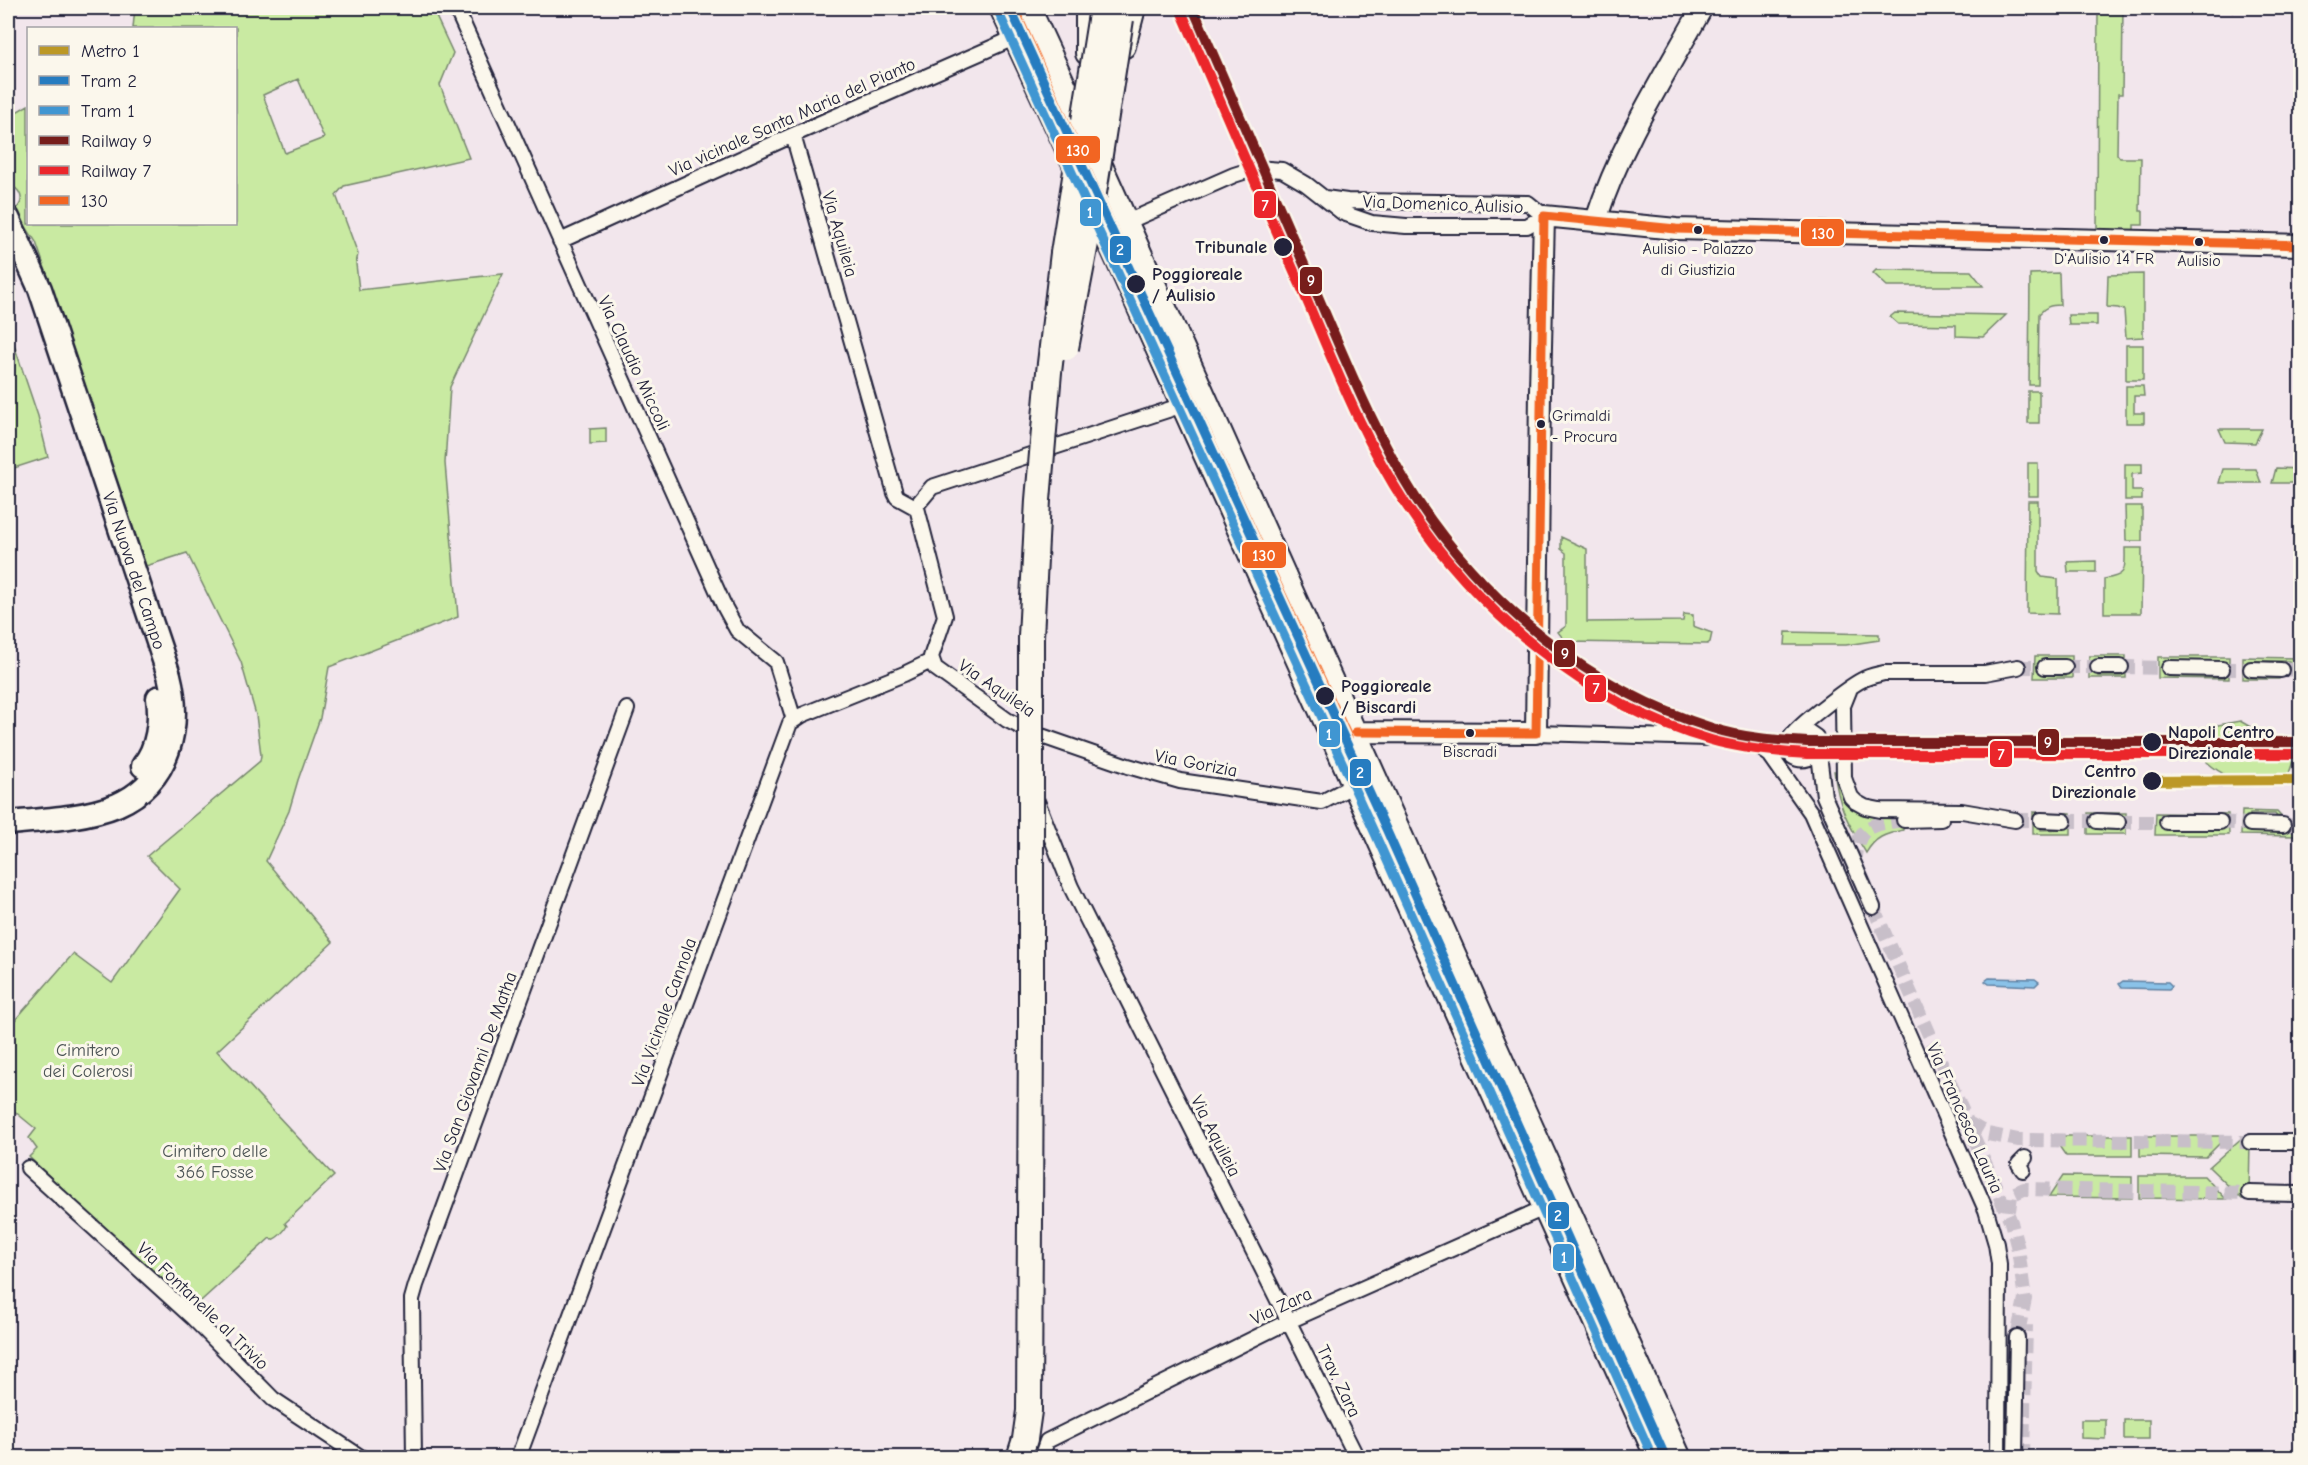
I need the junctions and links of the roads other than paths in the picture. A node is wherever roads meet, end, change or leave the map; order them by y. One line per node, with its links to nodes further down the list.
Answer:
1 (456, 8): 19 (street, Via Claudio Miccoli)
2 (1000, 8): 10 (main road)
3 (1030, 8): 9 (main road)
4 (1088, 8): 11 (highway, bridge)
5 (1102, 8): 11 (highway, bridge)
6 (1123, 8): 11 (highway, bridge)
7 (1133, 8): 11 (highway, bridge)
8 (1702, 8): 16 (main road)
9 (1039, 27): 10 (street, Via vicinale Santa Maria del Pianto); 17 (main road)
10 (1014, 39): 12 (street, Via vicinale Santa Maria del Pianto); 18 (main road)
11 (1099, 92): 68 (highway, bridge); 72 (highway, bridge)
12 (793, 135): 19 (street, Via vicinale Santa Maria del Pianto); 23 (street, Via Aquileia)
13 (1325, 198): 14 (street, Via Domenico Aulisio); 14 (street, Via Domenico Aulisio); 17 (street, Via Domenico Aulisio)
14 (1544, 216): 16 (main road); 41 (main road)
15 (8, 218): 56 (main road, Via Nuova del Campo)
16 (1596, 220): 20 (main road)
17 (1128, 222): 18 (street, Via Domenico Aulisio); 39 (main road)
18 (1104, 232): 22 (main road)
19 (561, 241): 37 (street, Via Claudio Miccoli)
20 (2301, 245)
21 (8, 251): 48 (main road, Via Nuova del Campo)
22 (1183, 405): 23 (street); 43 (main road)
23 (916, 507): 24 (street, Via Aquileia)
24 (931, 661): 37 (street); 40 (street, Via Aquileia)
25 (2018, 667): 34 (street)
26 (2045, 667): 27 (street)
27 (2065, 667)
28 (2098, 667): 29 (street)
29 (2121, 668)
30 (2169, 668): 31 (street)
31 (2222, 669)
32 (2251, 669): 33 (street)
33 (2281, 670)
34 (1852, 687): 36 (street); 49 (street)
35 (627, 709): 70 (street, Via San Giovanni De Matha)
36 (1815, 713): 38 (street); 44 (street)
37 (794, 720): 71 (street, Via Vicinale Cannola)
38 (1797, 730): 44 (street); 45 (street)
39 (1356, 732): 41 (main road); 43 (main road); 75 (main road)
40 (1034, 733): 47 (street, Via Gorizia); 66 (street, Via Aquileia)
41 (1536, 733): 42 (street)
42 (1742, 739): 45 (street); 46 (street, Via Francesco Lauria)
43 (1335, 744): 47 (main road)
44 (1818, 744): 45 (street); 59 (street)
45 (1788, 747): 46 (street)
46 (1788, 780): 76 (street, Via Francesco Lauria)
47 (1354, 785): 65 (main road)
48 (8, 808)
49 (1904, 820)
50 (2041, 820): 51 (street)
51 (2064, 820)
52 (2097, 821): 53 (street)
53 (2118, 822)
54 (2167, 822): 55 (street)
55 (2220, 822)
56 (8, 823)
57 (2250, 824): 58 (street)
58 (2283, 825)
59 (1873, 907)
60 (2250, 1142): 61 (street)
61 (2299, 1142)
62 (28, 1168): 69 (street, Via Fontanelle al Trivio)
63 (2249, 1193): 64 (street)
64 (2297, 1194)
65 (1544, 1208): 66 (street, Via Zara); 74 (main road)
66 (1289, 1321): 68 (street, Via Zara); 73 (street, Trav. Zara)
67 (2017, 1337): 77 (street)
68 (1039, 1455)
69 (362, 1458)
70 (414, 1458)
71 (518, 1458)
72 (1019, 1458)
73 (1357, 1458)
74 (1656, 1458)
75 (1681, 1458)
76 (1998, 1458)
77 (2015, 1458)

